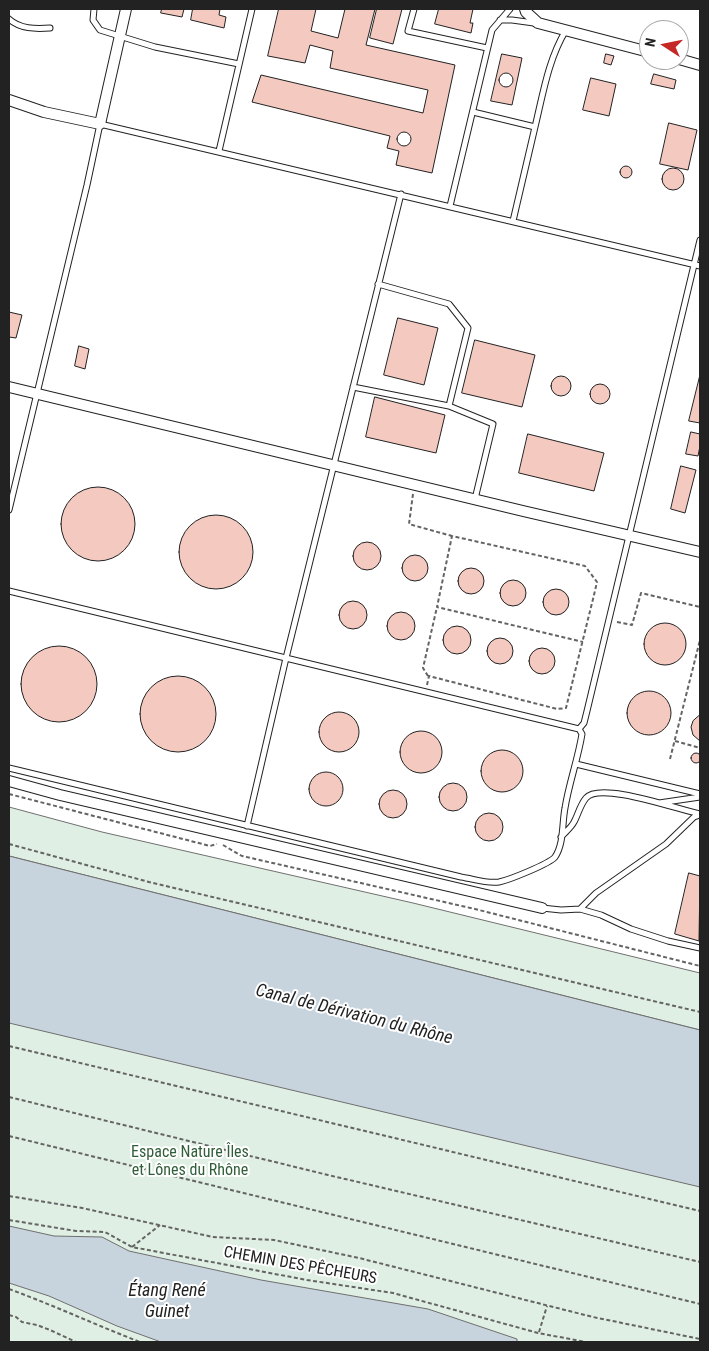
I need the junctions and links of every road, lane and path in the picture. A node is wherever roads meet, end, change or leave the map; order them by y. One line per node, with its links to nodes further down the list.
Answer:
1 (94, 9): 12 (lane)
2 (126, 9): 12 (street)
3 (252, 9): 15 (lane)
4 (414, 9): 13 (lane)
5 (510, 9): 8 (lane)
6 (525, 9): 9 (street)
7 (9, 19): 10 (lane)
8 (500, 20): 9 (lane); 13 (lane)
9 (538, 23): 11 (street)
10 (50, 28)
11 (566, 30): 14 (street); 19 (lane)
12 (120, 36): 15 (lane); 18 (street)
13 (487, 48): 17 (lane)
14 (639, 49)
15 (239, 64): 20 (lane)
16 (9, 100): 18 (street)
17 (472, 112): 19 (lane); 22 (lane)
18 (100, 124): 20 (lane); 29 (lane)
19 (535, 127): 23 (lane)
20 (219, 150): 21 (lane)
21 (400, 194): 22 (lane); 26 (lane)
22 (450, 206): 23 (lane)
23 (513, 221): 25 (lane)
24 (700, 240): 25 (lane)
25 (697, 265): 35 (lane)
26 (378, 284): 28 (lane); 30 (lane)
27 (9, 387): 29 (street)
28 (352, 387): 30 (lane); 31 (lane)
29 (37, 393): 31 (street); 34 (lane)
30 (449, 406): 33 (lane)
31 (333, 464): 32 (street); 44 (lane)
32 (415, 484): 33 (street); 36 (path)
33 (475, 499): 35 (street)
34 (9, 510)
35 (629, 535): 37 (street); 41 (lane)
36 (452, 536): 39 (path); 43 (path)
37 (700, 552)
38 (9, 592): 44 (lane)
39 (437, 607): 43 (path); 45 (path)
40 (700, 607): 41 (path)
41 (609, 620): 47 (lane)
42 (700, 640): 48 (path)
43 (583, 642): 45 (path)
44 (286, 658): 46 (lane); 58 (lane)
45 (429, 676): 46 (path)
46 (425, 692): 47 (lane)
47 (579, 729): 51 (lane)
48 (675, 741): 49 (path); 50 (path)
49 (700, 748)
50 (670, 759)
51 (576, 764): 55 (lane); 59 (lane)
52 (9, 768): 58 (lane)
53 (9, 781): 63 (street)
54 (9, 794): 61 (path)
55 (700, 796): 56 (lane)
56 (657, 803): 57 (lane); 59 (lane)
57 (700, 815): 64 (lane)
58 (247, 826): 59 (lane)
59 (561, 837)
60 (212, 839): 61 (path)
61 (220, 843): 66 (path)
62 (9, 844): 67 (path)
63 (542, 908): 64 (lane)
64 (580, 910): 65 (lane)
65 (700, 948)
66 (700, 966)
67 (700, 1012)
68 (9, 1046): 72 (path)
69 (9, 1097): 76 (path)
70 (9, 1136): 78 (path)
71 (9, 1196): 74 (path)
72 (700, 1211)
73 (9, 1220): 75 (path, CHEMIN DES PÊCHEURS)
74 (160, 1225): 75 (path); 79 (path)
75 (132, 1247): 81 (path, CHEMIN DES PÊCHEURS)
76 (700, 1262)
77 (9, 1289): 84 (path)
78 (700, 1304)
79 (547, 1306): 81 (path); 82 (path)
80 (9, 1316): 83 (path)
81 (538, 1333): 85 (path, CHEMIN DES PÊCHEURS)
82 (700, 1339)
83 (76, 1342)
84 (140, 1342)
85 (586, 1342)

